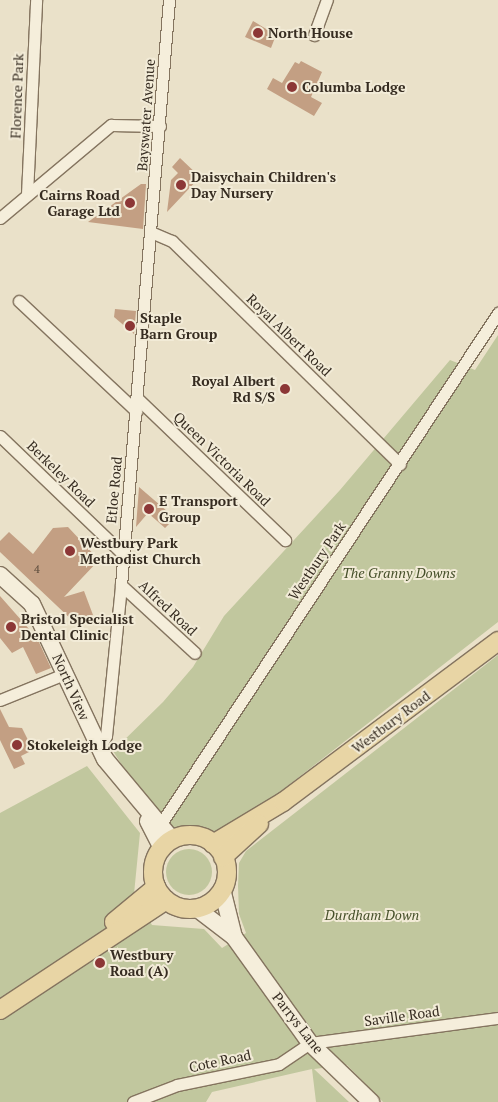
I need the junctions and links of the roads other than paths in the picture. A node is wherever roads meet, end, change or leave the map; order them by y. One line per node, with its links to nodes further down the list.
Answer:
1 (36, 0): 6 (street, Florence Park)
2 (169, 0): 5 (street, Bayswater Avenue)
3 (327, 0): 4 (street)
4 (314, 35)
5 (160, 126): 6 (street); 10 (street, Bayswater Avenue)
6 (27, 194): 7 (street)
7 (17, 203): 8 (street); 9 (street)
8 (0, 204)
9 (0, 218)
10 (153, 233): 13 (street, Etloe Road); 16 (street, Royal Albert Road)
11 (19, 301): 14 (street)
12 (498, 313): 16 (street, Westbury Park)
13 (138, 399): 14 (street, Etloe Road); 17 (street, Queen Victoria Road)
14 (136, 411): 18 (street, Etloe Road)
15 (0, 436): 18 (street, Berkeley Road)
16 (400, 464): 27 (street, Westbury Park)
17 (284, 540)
18 (123, 554): 20 (street, Etloe Road)
19 (0, 574): 23 (main road, North View)
20 (121, 585): 22 (street, Alfred Road); 25 (street, Etloe Road)
21 (498, 642): 29 (main road, Westbury Road)
22 (194, 653)
23 (64, 674): 24 (street); 25 (main road, North View)
24 (0, 700)
25 (100, 749): 26 (main road, North View)
26 (139, 804): 27 (main road, North View); 28 (main road, North View)
27 (160, 825): 28 (main road, North View)
28 (167, 844): 29 (main road); 31 (main road)
29 (218, 850): 30 (main road)
30 (222, 889): 32 (main road); 33 (main road, Parrys Lane)
31 (162, 894): 32 (main road); 34 (main road)
32 (196, 908): 33 (main road, Parrys Lane)
33 (234, 937): 36 (main road, Parrys Lane)
34 (0, 1010)
35 (498, 1018): 36 (street, Saville Road)
36 (310, 1043): 37 (street, Cote Road); 38 (main road, Parrys Lane)
37 (133, 1102)
38 (371, 1102)

